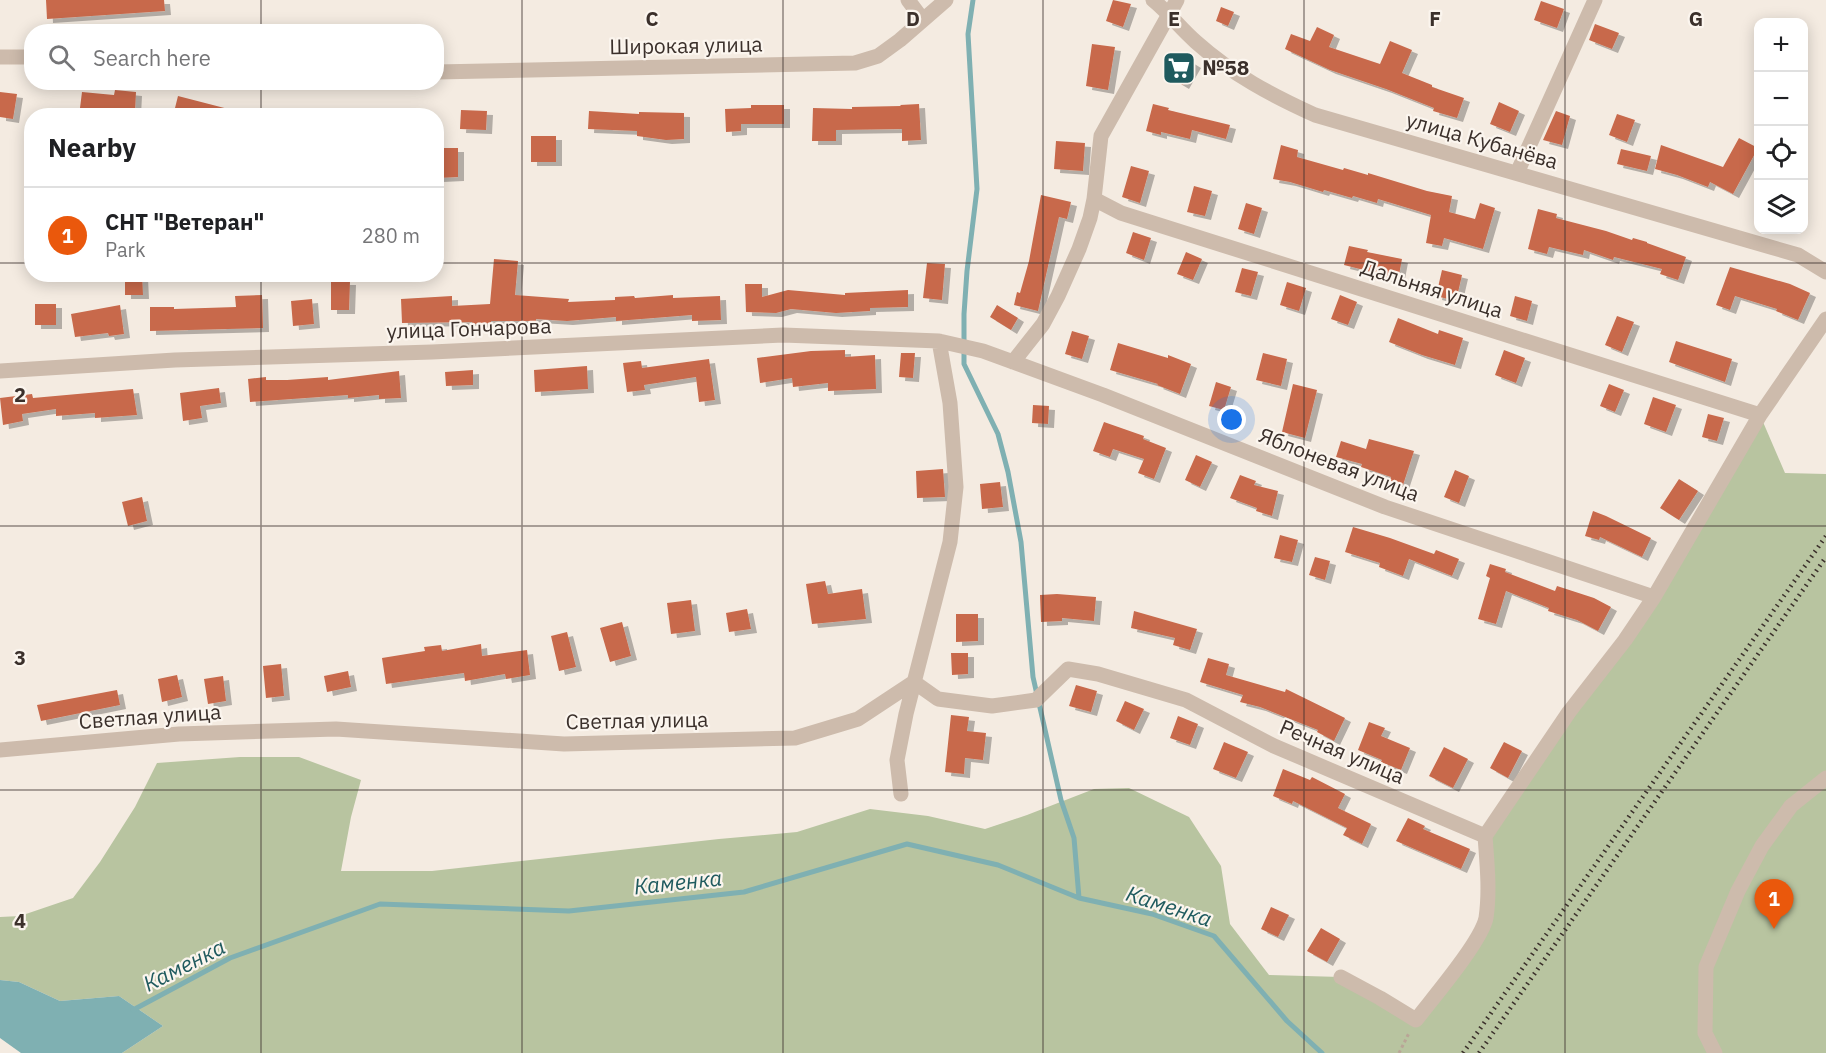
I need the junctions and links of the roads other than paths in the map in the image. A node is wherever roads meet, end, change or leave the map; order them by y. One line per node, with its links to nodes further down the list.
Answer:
1 (908, 0): 7 (street)
2 (946, 0): 7 (street)
3 (1153, 0): 6 (street, улица Кубанёва)
4 (1178, 0): 6 (street)
5 (1595, 0): 11 (street)
6 (1170, 14): 11 (street, улица Кубанёва); 12 (street)
7 (923, 20): 10 (street, Широкая улица)
8 (0, 57): 9 (street)
9 (24, 57)
10 (444, 72)
11 (1517, 173): 13 (street, улица Кубанёва)
12 (1094, 199): 17 (street); 19 (street, Дальняя улица)
13 (1826, 272)
14 (1826, 319): 19 (street)
15 (939, 341): 16 (street, улица Гончарова); 18 (street, улица Гончарова); 21 (street)
16 (983, 351): 17 (street, Яблоневая улица)
17 (1013, 362): 20 (street, Яблоневая улица)
18 (0, 371)
19 (1760, 415): 20 (street)
20 (1654, 597): 25 (street)
21 (914, 682): 22 (street, Светлая улица); 24 (street); 25 (street, Речная улица)
22 (0, 750)
23 (1826, 777): 27 (street)
24 (901, 794)
25 (1485, 836): 26 (street)
26 (1341, 977)
27 (1715, 1053)

